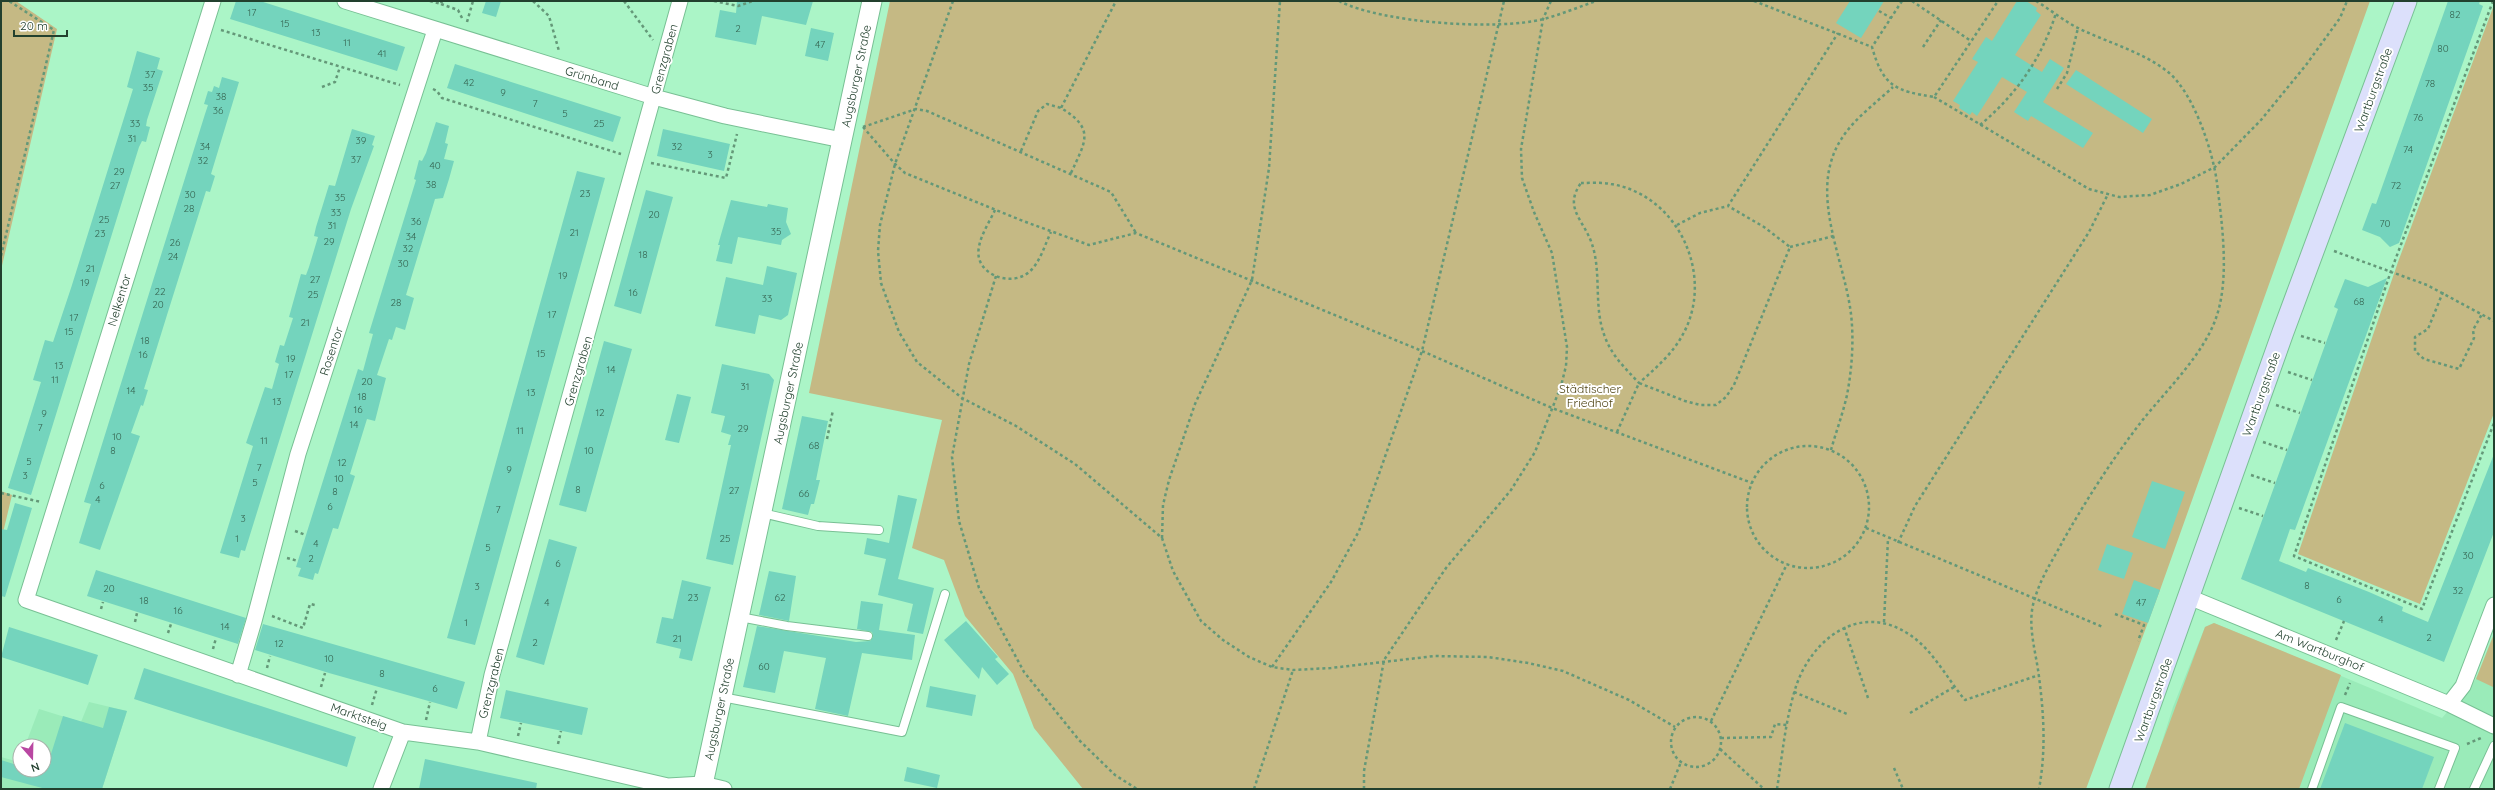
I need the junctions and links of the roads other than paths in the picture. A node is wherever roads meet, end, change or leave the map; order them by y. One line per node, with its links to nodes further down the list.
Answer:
1 (213, 1): 13 (street, Nelkentor)
2 (345, 1): 6 (street, Grünband)
3 (872, 1): 8 (street, Augsburger Straße)
4 (2406, 1): 12 (main road, Wartburgstraße)
5 (678, 2): 7 (street, Grenzgraben)
6 (435, 30): 7 (street, Grünband); 17 (street, Rosentor)
7 (654, 97): 8 (street, Grünband); 22 (street, Grenzgraben)
8 (842, 140): 9 (street, Augsburger Straße)
9 (762, 513): 10 (lane); 15 (street, Augsburger Straße)
10 (879, 530)
11 (945, 594): 18 (lane)
12 (2189, 597): 19 (street, Am Wartburghof); 27 (main road, Wartburgstraße)
13 (26, 600): 17 (street, Marktsteig)
14 (2494, 605): 19 (street)
15 (740, 616): 16 (lane); 18 (street, Augsburger Straße)
16 (868, 636)
17 (238, 675): 21 (street, Marktsteig)
18 (722, 697): 24 (street, Augsburger Straße)
19 (2449, 704): 20 (street, Am Wartburghof)
20 (2489, 731)
21 (403, 732): 22 (street, Marktsteig); 25 (street)
22 (478, 742): 24 (street, Marktsteig)
23 (2494, 746): 30 (lane)
24 (702, 787): 26 (street)
25 (381, 789)
26 (724, 789)
27 (2120, 789)
28 (2312, 789): 29 (lane)
29 (2440, 789)
30 (2474, 789)

